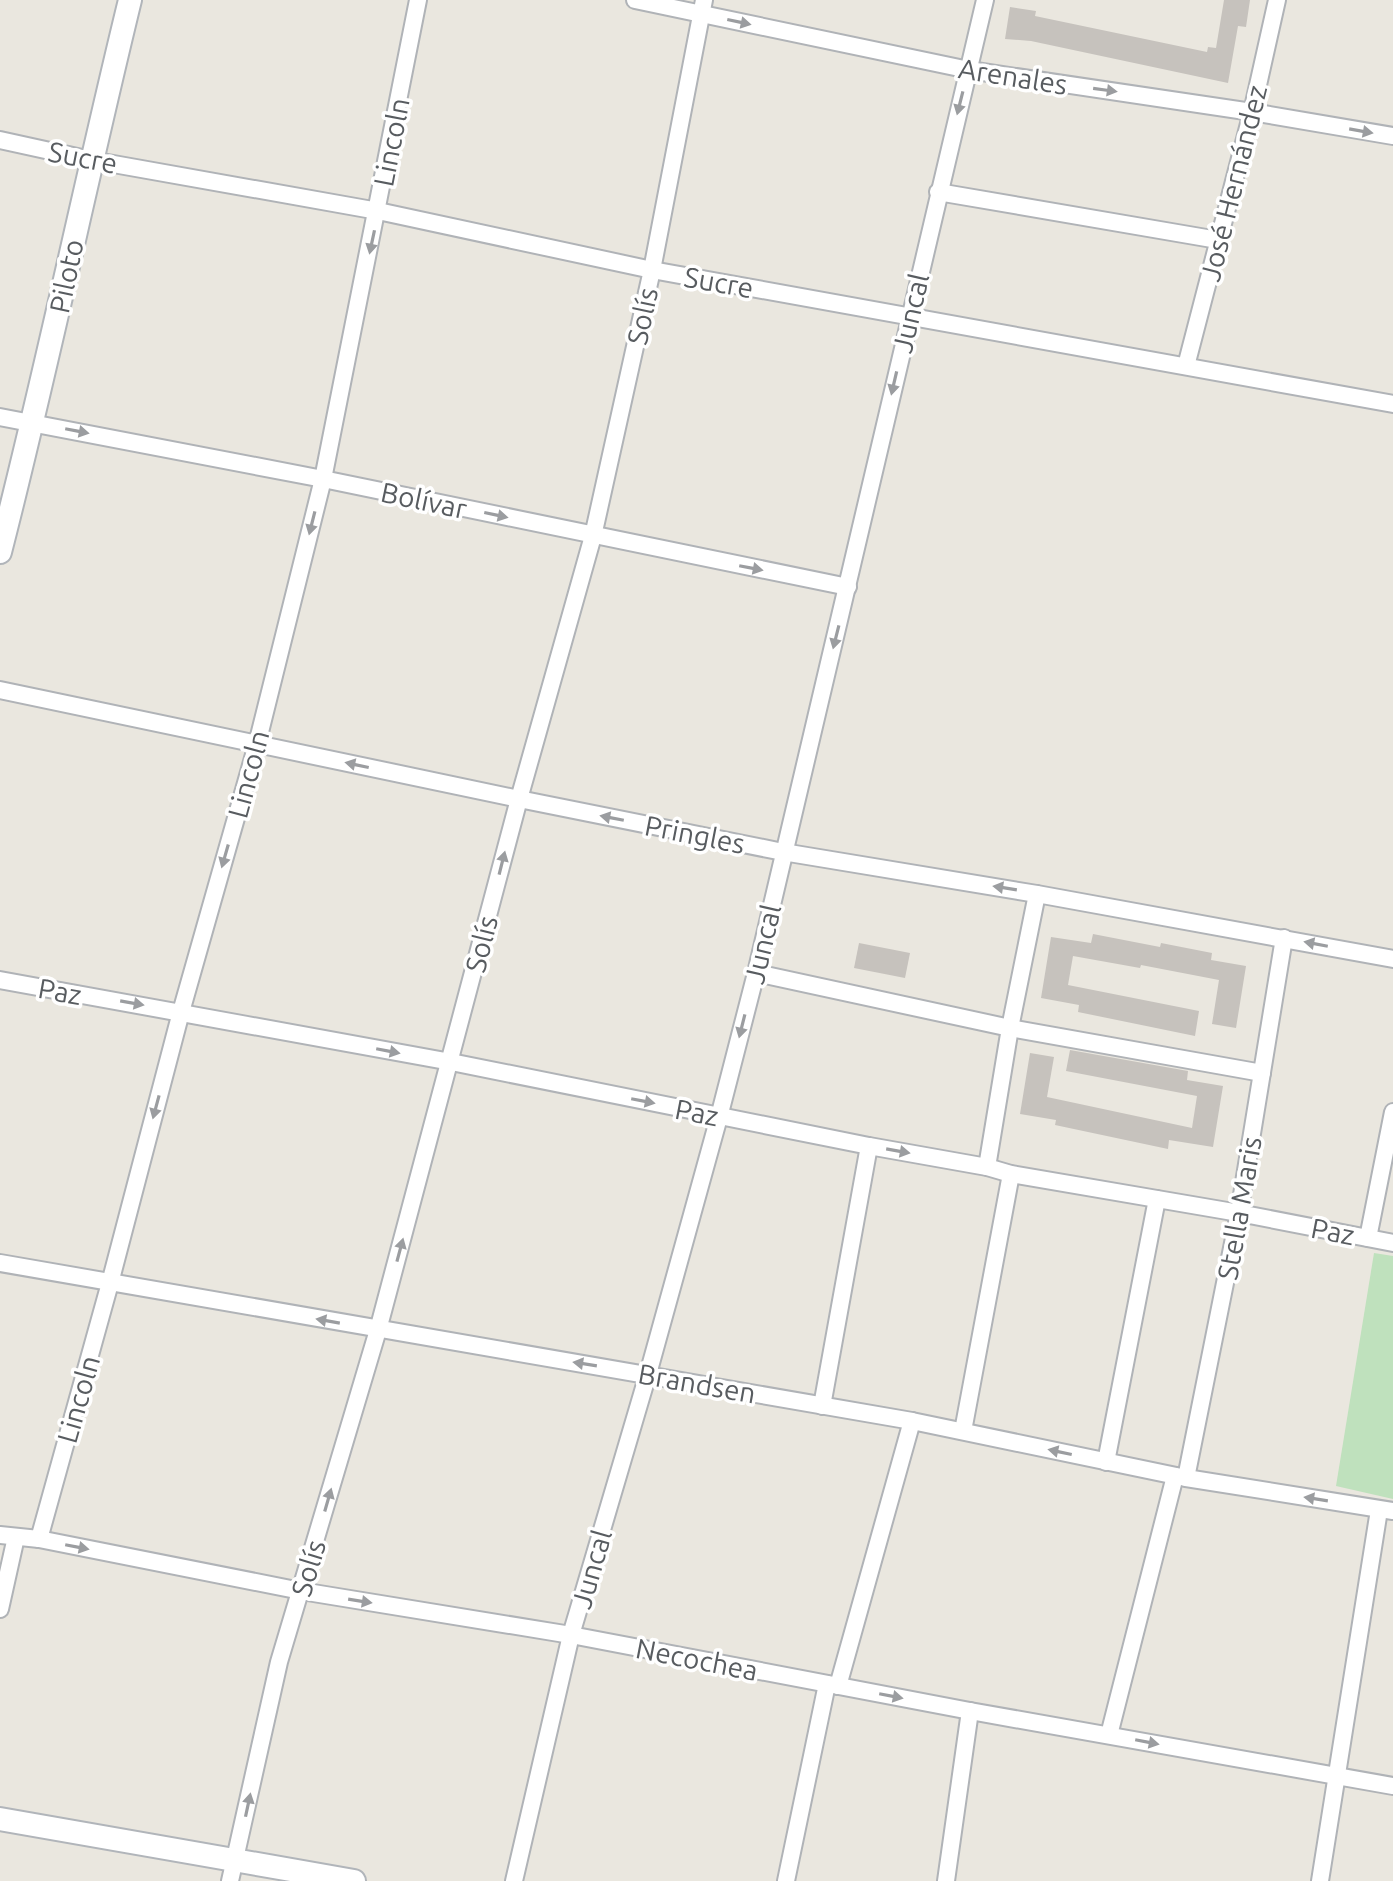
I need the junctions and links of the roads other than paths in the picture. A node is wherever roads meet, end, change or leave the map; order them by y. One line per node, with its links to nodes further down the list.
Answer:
1 (130, 0): 11 (main road, Piloto)
2 (418, 0): 13 (street, Lincoln)
3 (635, 0): 6 (street, Arenales)
4 (985, 0): 7 (street, Juncal)
5 (1277, 0): 8 (street, José Hernández)
6 (702, 7): 7 (street, Arenales, one-way to 7); 15 (street, Solís)
7 (969, 70): 8 (street, Arenales, one-way to 8); 12 (street, Juncal, one-way to 12)
8 (1252, 112): 9 (street, Arenales, one-way to 9); 14 (street, José Hernández)
9 (1393, 136)
10 (0, 140): 11 (street, Sucre)
11 (91, 160): 13 (street, Sucre); 20 (main road, Piloto)
12 (938, 192): 14 (street); 16 (street, Juncal)
13 (378, 211): 15 (street, Sucre); 21 (street, Lincoln, one-way to 21)
14 (1218, 240): 17 (street, José Hernández)
15 (652, 270): 16 (street, Sucre); 22 (street, Solís)
16 (909, 317): 17 (street, Sucre); 24 (street, Juncal, one-way to 24)
17 (1186, 366): 18 (street, Sucre)
18 (1393, 404)
19 (0, 417): 20 (street, Bolívar)
20 (33, 423): 21 (street, Bolívar, one-way to 21); 23 (main road, Piloto)
21 (323, 479): 22 (street, Bolívar, one-way to 22); 26 (street, Lincoln, one-way to 26)
22 (593, 536): 24 (street, Bolívar, one-way to 24); 27 (street, Solís)
23 (0, 552)
24 (848, 587): 28 (street, Juncal, one-way to 28)
25 (0, 690): 26 (street, Pringles)
26 (257, 744): 27 (street, Pringles, one-way to 26); 34 (street, Lincoln, one-way to 34)
27 (519, 799): 28 (street, Pringles, one-way to 27); 36 (street, Solís, one-way to 27)
28 (783, 852): 29 (street, Pringles, one-way to 28); 32 (street, Juncal)
29 (1037, 894): 30 (street, Pringles); 35 (street)
30 (1284, 938): 31 (street, Pringles, one-way to 30); 37 (street, Stella Maris)
31 (1393, 959)
32 (756, 973): 35 (street); 39 (street, Juncal, one-way to 39)
33 (0, 980): 34 (street, Paz, one-way to 34)
34 (181, 1012): 36 (street, Paz, one-way to 36); 48 (street, Lincoln, one-way to 48)
35 (1010, 1028): 37 (street); 41 (street)
36 (451, 1062): 39 (street, Paz, one-way to 39); 49 (street, Solís, one-way to 36)
37 (1262, 1073): 44 (street, Stella Maris)
38 (1393, 1112): 45 (street)
39 (719, 1117): 40 (street, Paz); 50 (street, Juncal)
40 (869, 1146): 41 (street, Paz, one-way to 41); 51 (street)
41 (987, 1167): 42 (street, Paz)
42 (1011, 1174): 43 (street, Paz); 53 (street)
43 (1157, 1199): 44 (street, Paz); 54 (street)
44 (1239, 1213): 45 (street, Paz); 55 (street, Stella Maris)
45 (1368, 1238): 46 (street, Paz)
46 (1393, 1243)
47 (0, 1263): 48 (street, Brandsen)
48 (110, 1283): 49 (street, Brandsen, one-way to 48); 58 (street, Lincoln)
49 (378, 1330): 50 (street, Brandsen, one-way to 49); 59 (street, Solís, one-way to 49)
50 (648, 1374): 51 (street, Brandsen); 61 (street, Juncal)
51 (822, 1406): 52 (street, Brandsen)
52 (912, 1421): 53 (street, Brandsen); 62 (street)
53 (963, 1431): 54 (street, Brandsen, one-way to 53)
54 (1106, 1462): 55 (street, Brandsen)
55 (1181, 1477): 56 (street, Brandsen, one-way to 55); 64 (street, Stella Maris)
56 (1386, 1511): 65 (street)
57 (8, 1536): 58 (street, Necochea); 60 (street)
58 (39, 1539): 59 (street, Necochea, one-way to 59)
59 (301, 1591): 61 (street, Necochea, one-way to 61); 68 (street, Solís, one-way to 59)
60 (0, 1609)
61 (571, 1635): 62 (street, Necochea); 70 (street, Juncal)
62 (832, 1685): 63 (street, Necochea, one-way to 63); 71 (street)
63 (970, 1711): 64 (street, Necochea); 72 (street)
64 (1109, 1735): 65 (street, Necochea, one-way to 65)
65 (1335, 1777): 66 (street, Necochea); 73 (street)
66 (1393, 1786)
67 (0, 1819): 68 (main road)
68 (233, 1870): 69 (main road)
69 (354, 1881)
70 (514, 1881)
71 (786, 1881)
72 (946, 1881)
73 (1320, 1881)

